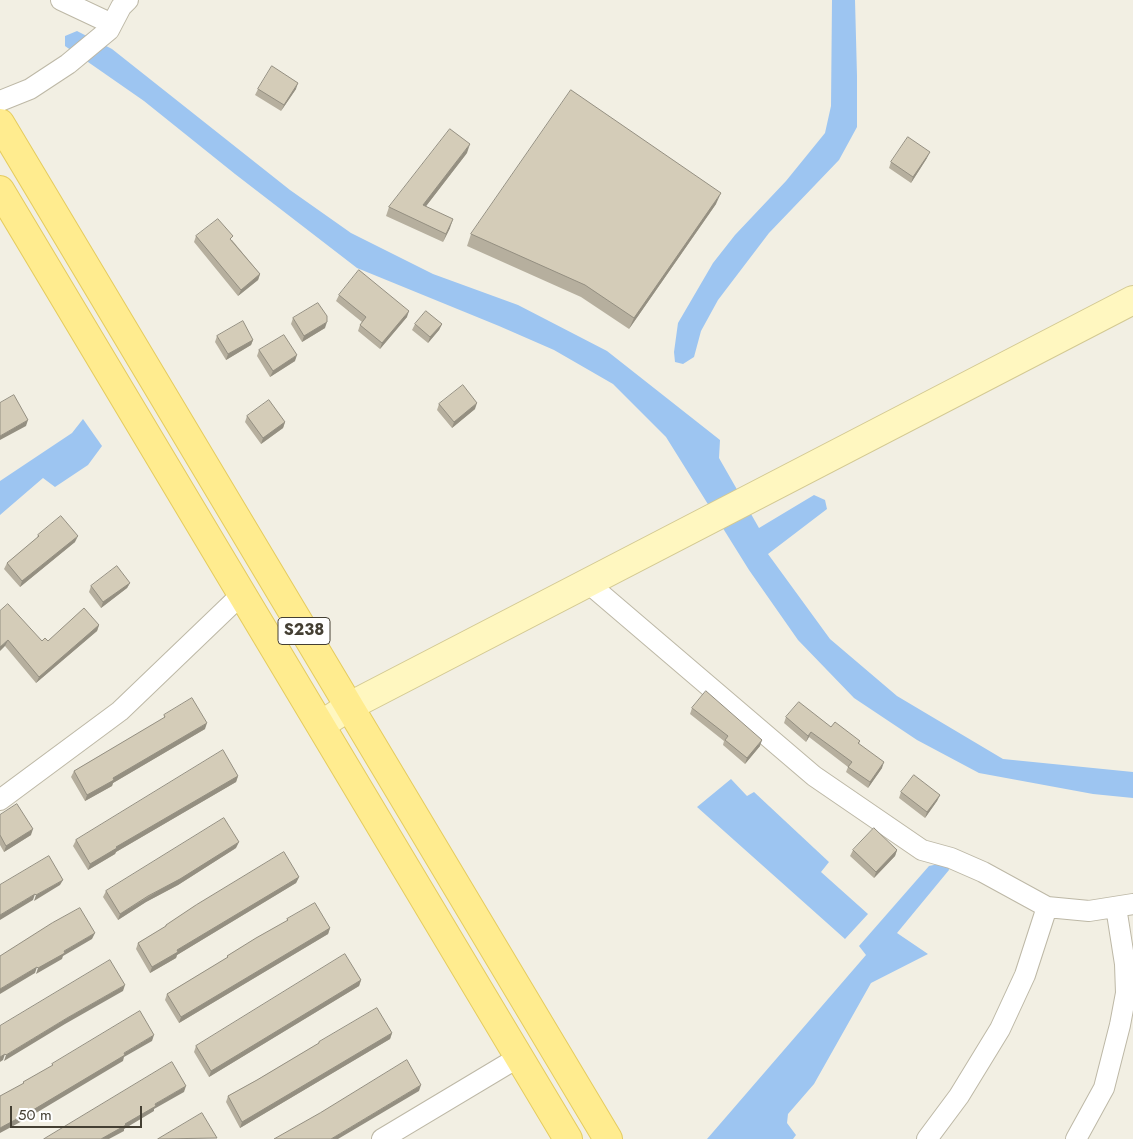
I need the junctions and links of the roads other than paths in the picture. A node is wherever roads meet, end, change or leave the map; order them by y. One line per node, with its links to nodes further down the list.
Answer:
1 (61, 0): 3 (street)
2 (128, 0): 3 (street)
3 (112, 24): 4 (street)
4 (0, 102)
5 (0, 123): 10 (main road, S238)
6 (0, 190): 9 (main road, S238)
7 (1133, 300): 8 (street)
8 (588, 583): 10 (street); 14 (street)
9 (242, 594): 11 (main road, S238); 12 (street)
10 (350, 706): 11 (street); 18 (main road, S238)
11 (321, 725): 15 (main road, S238)
12 (0, 800)
13 (1124, 906): 14 (street); 20 (street)
14 (1047, 907): 19 (street)
15 (519, 1058): 16 (street); 17 (main road, S238)
16 (382, 1139)
17 (568, 1139)
18 (608, 1139)
19 (927, 1139)
20 (1076, 1139)

